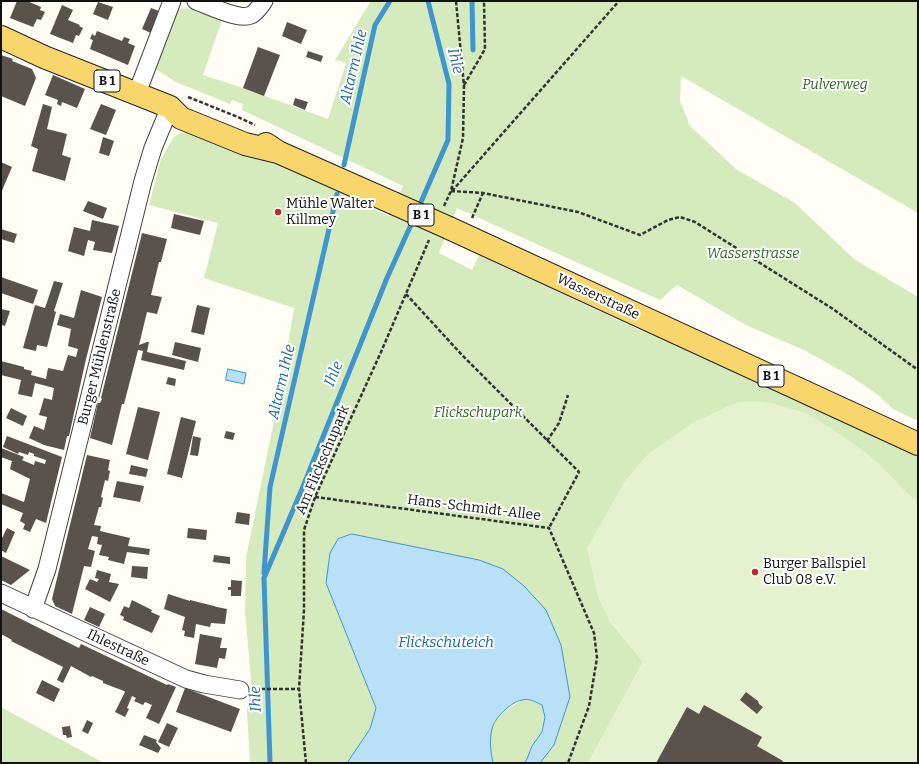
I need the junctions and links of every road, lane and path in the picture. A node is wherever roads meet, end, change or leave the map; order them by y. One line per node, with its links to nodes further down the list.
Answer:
1 (172, 1): 9 (street)
2 (196, 1): 3 (street)
3 (264, 1)
4 (456, 1): 8 (path)
5 (484, 1): 8 (path)
6 (619, 1): 11 (path)
7 (1, 37): 9 (main road, Wasserstraße / B 1)
8 (464, 86): 11 (path)
9 (137, 93): 10 (main road, Wasserstraße / B 1)
10 (170, 107): 14 (main road, Wasserstraße / B 1, bridge); 23 (street, Burger Mühlenstraße)
11 (451, 191): 12 (path); 13 (path)
12 (483, 193): 14 (path, Am Flickschupark); 16 (path)
13 (444, 206)
14 (448, 233): 15 (path, Am Flickschupark); 19 (main road, Wasserstraße / B 1)
15 (406, 294): 18 (path); 20 (path, Am Flickschupark)
16 (918, 370)
17 (568, 395): 18 (path)
18 (547, 441): 21 (path)
19 (918, 444)
20 (315, 498): 21 (path, Hans-Schmidt-Allee); 25 (path, Am Flickschupark)
21 (549, 528): 27 (path, Hans-Schmidt-Allee)
22 (1, 593): 23 (street, Ihlestraße)
23 (33, 609): 24 (street, Ihlestraße)
24 (247, 689): 25 (path)
25 (299, 689): 26 (path, Am Flickschupark)
26 (306, 763)
27 (568, 763)

